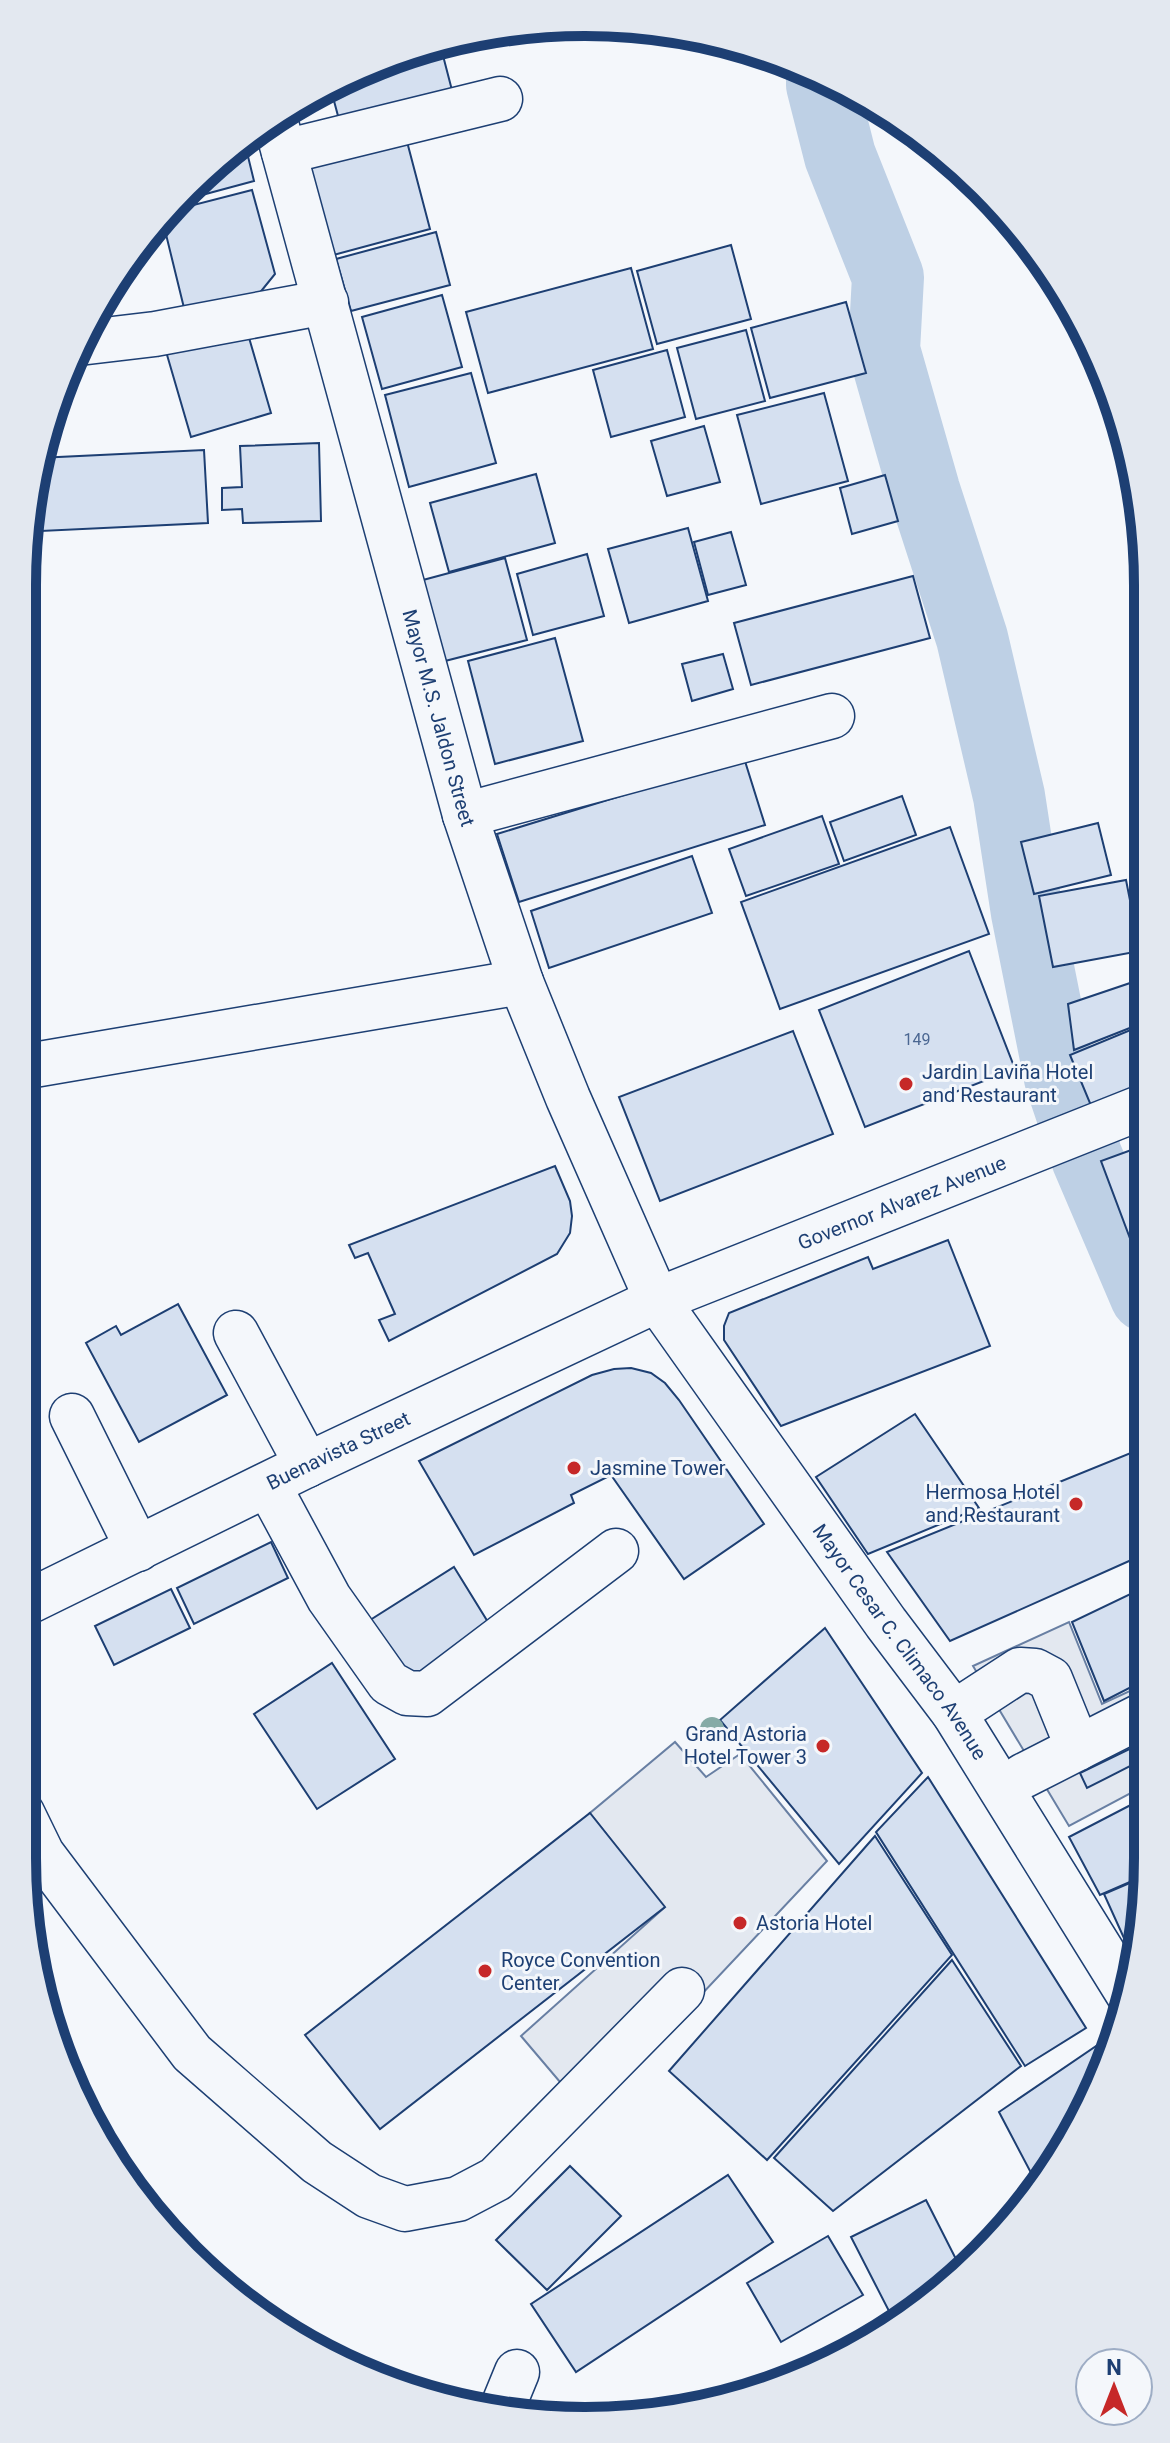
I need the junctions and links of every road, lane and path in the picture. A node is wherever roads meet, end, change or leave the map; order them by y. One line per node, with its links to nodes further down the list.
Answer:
1 (500, 99): 2 (main road)
2 (279, 134): 3 (main road, Mayor M.S. Jaldon Street)
3 (326, 302): 4 (main road); 6 (main road, Mayor M.S. Jaldon Street)
4 (93, 341)
5 (832, 716): 6 (main road)
6 (465, 815): 7 (main road, Mayor M.S. Jaldon Street)
7 (521, 982): 8 (main road); 10 (main road, Mayor M.S. Jaldon Street)
8 (36, 1065)
9 (1134, 1110): 10 (main road, Governor Alvarez Avenue)
10 (657, 1300): 13 (main road, Buenavista Street); 18 (main road, Mayor Cesar C. Climaco Avenue)
11 (236, 1333): 13 (main road)
12 (72, 1416): 15 (main road)
13 (307, 1465): 14 (main road, Buenavista Street)
14 (268, 1485): 15 (main road, Buenavista Street); 16 (main road)
15 (138, 1549): 17 (main road, Buenavista Street)
16 (616, 1551)
17 (36, 1598)
18 (954, 1713): 20 (main road); 23 (main road, Mayor Cesar C. Climaco Avenue)
19 (1134, 1720): 20 (main road)
20 (1078, 1748): 21 (main road)
21 (1023, 1776)
22 (36, 1842): 24 (main road)
23 (1120, 1980)
24 (682, 1990)
25 (517, 2372): 26 (main road)
26 (505, 2401)

